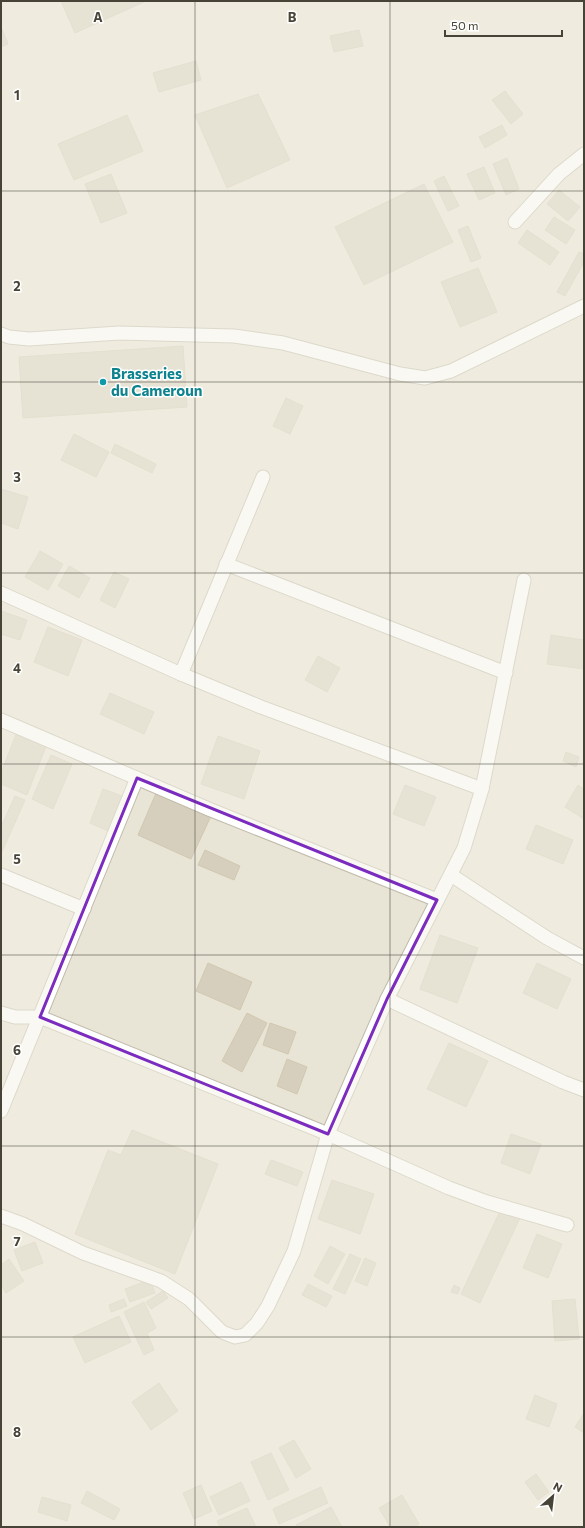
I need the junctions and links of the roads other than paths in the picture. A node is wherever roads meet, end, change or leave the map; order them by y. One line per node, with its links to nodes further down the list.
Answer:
1 (584, 154): 2 (street)
2 (516, 222)
3 (584, 306): 4 (street)
4 (1, 334)
5 (263, 477): 6 (street)
6 (226, 564): 9 (street); 10 (street)
7 (524, 580): 9 (street)
8 (1, 593): 10 (street)
9 (506, 673): 13 (street)
10 (181, 674): 13 (street)
11 (1, 720): 12 (street)
12 (137, 778): 16 (street); 17 (street)
13 (482, 789): 15 (street)
14 (1, 875): 17 (street)
15 (451, 875): 16 (street); 18 (street)
16 (437, 900): 19 (street)
17 (84, 909): 21 (street)
18 (584, 958)
19 (387, 999): 22 (street); 24 (street)
20 (1, 1013): 21 (street)
21 (40, 1017): 23 (street); 24 (street)
22 (584, 1090)
23 (1, 1111)
24 (328, 1134): 25 (street); 26 (street)
25 (1, 1216)
26 (567, 1225)

